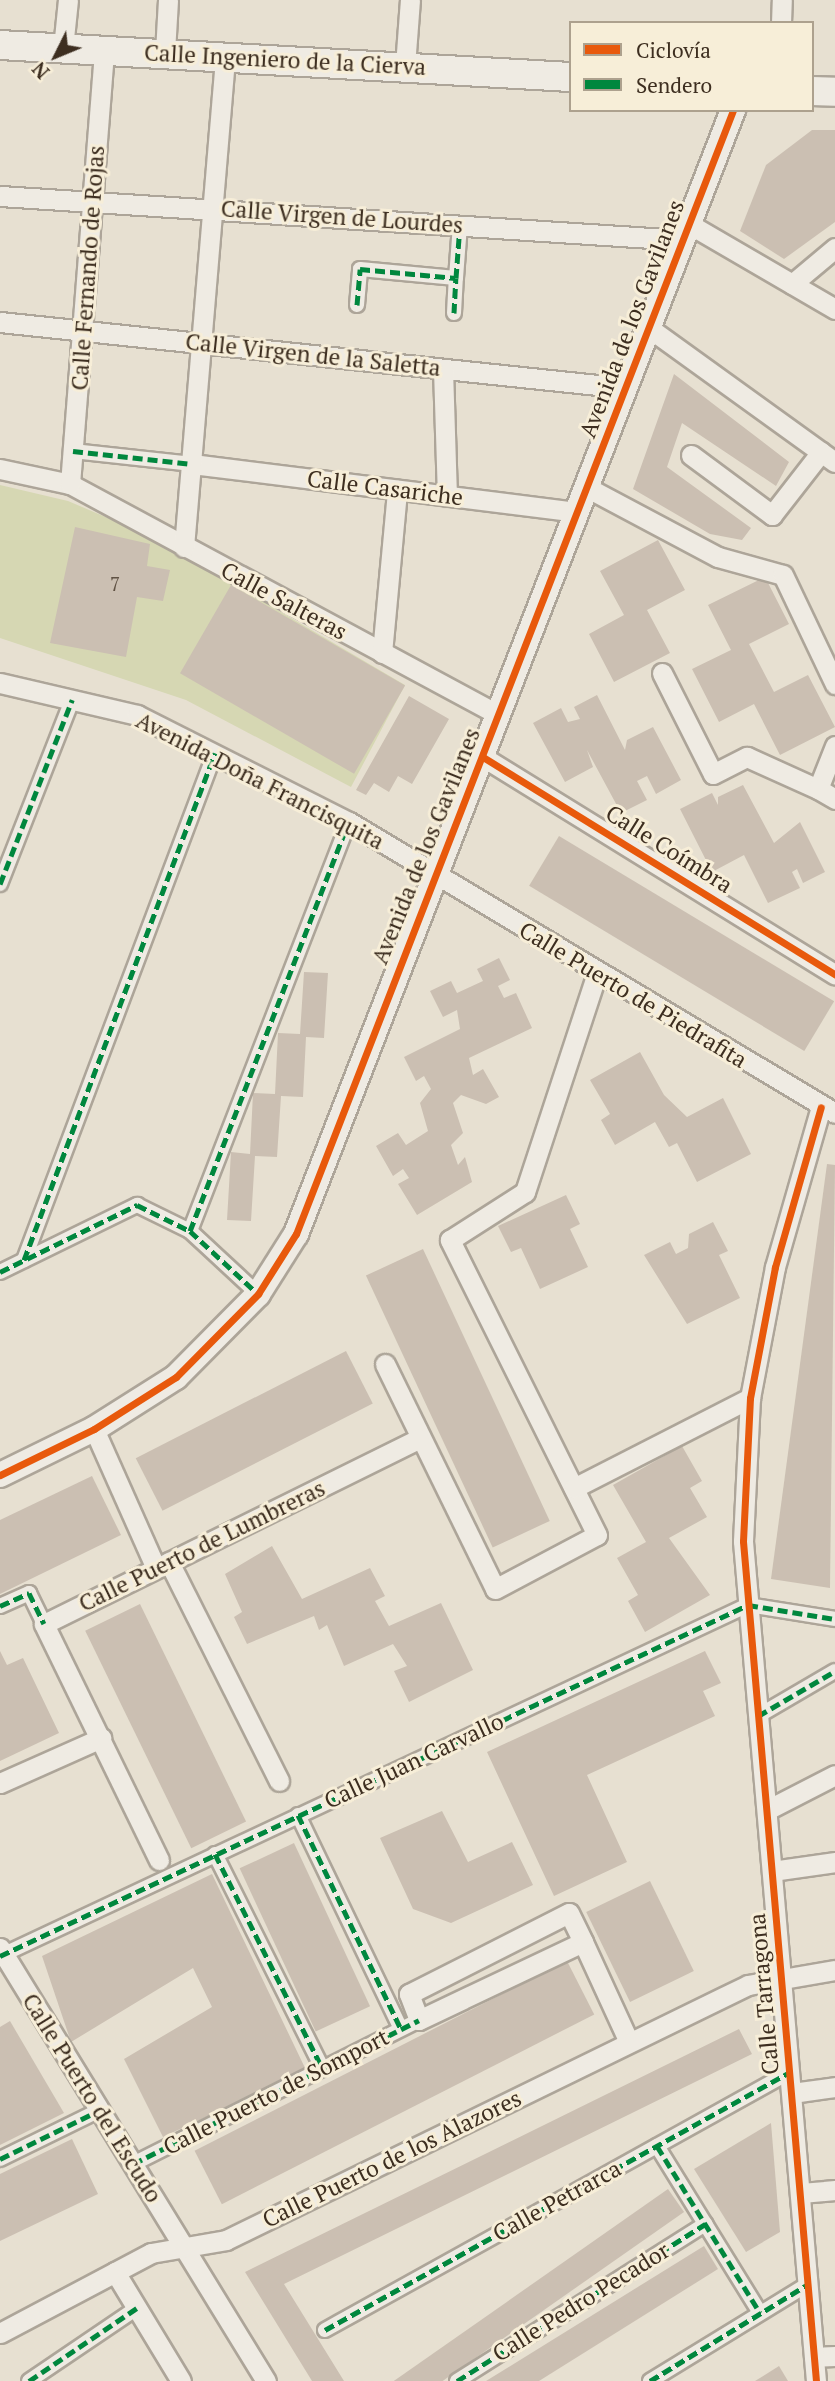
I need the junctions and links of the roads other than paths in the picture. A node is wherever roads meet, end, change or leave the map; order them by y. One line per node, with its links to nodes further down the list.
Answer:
1 (68, 0): 7 (street)
2 (168, 0): 9 (street)
3 (410, 0): 11 (street)
4 (782, 0): 5 (street)
5 (781, 21)
6 (0, 46): 7 (main road, Calle Ingeniero de la Cierva)
7 (63, 48): 8 (main road, Calle Ingeniero de la Cierva)
8 (104, 51): 9 (main road, Calle Ingeniero de la Cierva); 17 (street, Calle Fernando de Rojas)
9 (165, 52): 10 (main road, Calle Ingeniero de la Cierva)
10 (225, 57): 11 (main road, Calle Ingeniero de la Cierva); 18 (street)
11 (405, 66): 12 (main road, Calle Ingeniero de la Cierva)
12 (569, 77)
13 (814, 92): 14 (main road)
14 (835, 93)
15 (732, 112): 20 (street, Avenida de los Gavilanes)
16 (0, 196): 17 (street, Calle Virgen de Lourdes)
17 (93, 202): 18 (street, Calle Virgen de Lourdes); 29 (street, Calle Fernando de Rojas)
18 (214, 207): 19 (street, Calle Virgen de Lourdes); 30 (street)
19 (460, 225): 20 (street, Calle Virgen de Lourdes); 22 (street)
20 (686, 232): 23 (street); 28 (street, Avenida de los Gavilanes)
21 (835, 248): 23 (street)
22 (456, 278): 24 (street); 26 (street)
23 (792, 284): 25 (street)
24 (357, 305)
25 (835, 309)
26 (454, 313)
27 (0, 322): 29 (street, Calle Virgen de la Saletta)
28 (649, 328): 32 (street, Avenida de los Gavilanes); 35 (street)
29 (83, 331): 30 (street, Calle Virgen de la Saletta); 33 (street, Calle Fernando de Rojas)
30 (203, 343): 31 (street, Calle Virgen de la Saletta); 36 (street)
31 (443, 369): 32 (street, Calle Virgen de la Saletta); 41 (street)
32 (626, 388): 39 (street, Avenida de los Gavilanes)
33 (73, 451): 36 (street); 38 (street, Calle Fernando de Rojas)
34 (691, 455): 35 (street)
35 (828, 457)
36 (192, 464): 40 (street, Calle Casariche); 43 (street)
37 (0, 469): 38 (street, Calle Salteras)
38 (71, 484): 43 (street, Calle Salteras)
39 (588, 488): 42 (street, Avenida de los Gavilanes); 47 (street)
40 (397, 490): 41 (street, Calle Casariche); 44 (street)
41 (447, 496): 42 (street, Calle Casariche)
42 (578, 512): 49 (street, Avenida de los Gavilanes)
43 (184, 547): 44 (street, Calle Salteras)
44 (382, 653): 49 (street, Calle Salteras)
45 (662, 673): 53 (street)
46 (0, 683): 48 (street, Avenida Doña Francisquita)
47 (835, 684)
48 (72, 700): 51 (street, Avenida Doña Francisquita); 57 (street)
49 (499, 715): 52 (street, Avenida de los Gavilanes)
50 (835, 746): 53 (street)
51 (215, 753): 55 (street, Avenida Doña Francisquita); 62 (street)
52 (483, 757): 56 (street, Avenida de los Gavilanes); 59 (street, Calle Coímbra)
53 (818, 789): 54 (street)
54 (835, 799)
55 (349, 822): 56 (street, Avenida Doña Francisquita); 61 (street)
56 (432, 874): 58 (street, Calle Puerto de Piedrafita); 64 (street, Avenida de los Gavilanes)
57 (0, 884)
58 (597, 973): 60 (street, Calle Puerto de Piedrafita); 70 (street)
59 (835, 974)
60 (828, 1110): 66 (street, Calle Tarragona)
61 (190, 1231): 62 (street); 64 (street)
62 (24, 1260): 63 (street)
63 (0, 1272)
64 (258, 1294): 67 (street, Avenida de los Gavilanes)
65 (385, 1364): 68 (street)
66 (750, 1398): 70 (street); 72 (street, Calle Tarragona)
67 (94, 1429): 69 (street, Avenida de los Gavilanes); 71 (street)
68 (419, 1438): 70 (street); 71 (street, Calle Puerto de Lumbreras)
69 (0, 1475)
70 (574, 1488)
71 (163, 1565): 75 (street, Calle Puerto de Lumbreras); 80 (street)
72 (748, 1605): 74 (street); 77 (street, Calle Tarragona); 83 (street, Calle Juan Carvallo)
73 (0, 1606): 75 (street)
74 (835, 1619)
75 (44, 1624): 78 (street)
76 (835, 1671): 77 (street)
77 (758, 1716): 82 (street, Calle Tarragona)
78 (101, 1738): 81 (street); 85 (street)
79 (835, 1775): 82 (street)
80 (279, 1781)
81 (0, 1783)
82 (767, 1810): 87 (street, Calle Tarragona)
83 (298, 1815): 84 (street, Calle Juan Carvallo); 93 (street)
84 (215, 1854): 89 (street, Calle Juan Carvallo); 95 (street)
85 (159, 1860)
86 (835, 1861): 87 (street)
87 (772, 1871): 91 (street, Calle Tarragona)
88 (583, 1942): 92 (street, Calle Puerto de Somport); 92 (street); 94 (street)
89 (1, 1953): 99 (street, Calle Puerto del Escudo)
90 (835, 1970): 91 (street, Calle Puerto de los Alazores)
91 (782, 1977): 94 (street, Calle Puerto de los Alazores); 96 (street, Calle Tarragona)
92 (419, 2020): 93 (street, Calle Puerto de Somport)
93 (401, 2029): 95 (street, Calle Puerto de Somport)
94 (629, 2042): 106 (street, Calle Puerto de los Alazores)
95 (322, 2068): 102 (street, Calle Puerto de Somport)
96 (790, 2072): 98 (street, Calle Tarragona); 100 (street, Calle Petrarca)
97 (835, 2087): 98 (street)
98 (792, 2093): 104 (street, Calle Tarragona)
99 (100, 2109): 101 (street); 102 (street, Calle Puerto del Escudo)
100 (657, 2146): 105 (street); 111 (street, Calle Petrarca)
101 (0, 2159)
102 (133, 2164): 106 (street, Calle Puerto del Escudo)
103 (835, 2190): 104 (street)
104 (801, 2193): 108 (street, Calle Tarragona)
105 (705, 2224): 110 (street); 118 (street, Calle Pedro Pecador)
106 (185, 2247): 107 (street, Calle Puerto de los Alazores); 117 (street, Calle Puerto del Escudo)
107 (115, 2272): 109 (street); 112 (street, Calle Puerto de los Alazores)
108 (808, 2284): 110 (street); 114 (street, Calle Tarragona)
109 (137, 2308): 115 (street); 116 (street)
110 (760, 2313): 119 (street)
111 (325, 2330)
112 (0, 2333)
113 (835, 2356): 114 (street)
114 (814, 2357): 120 (street, Calle Tarragona)
115 (29, 2381)
116 (181, 2381)
117 (266, 2381)
118 (457, 2381)
119 (650, 2381)
120 (816, 2381)

